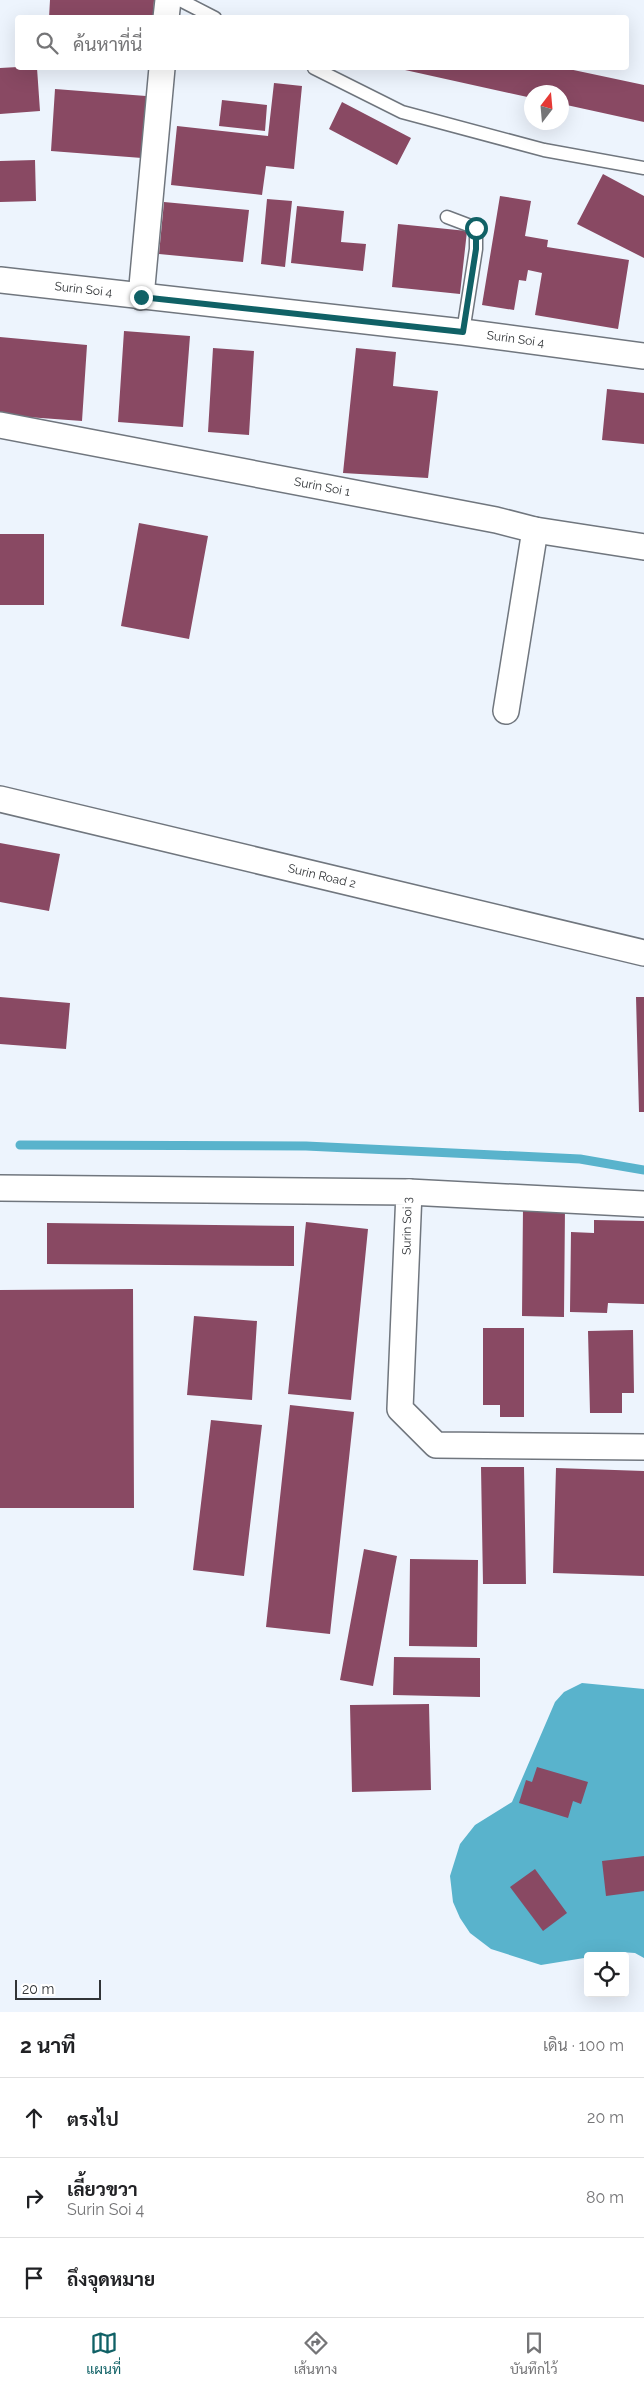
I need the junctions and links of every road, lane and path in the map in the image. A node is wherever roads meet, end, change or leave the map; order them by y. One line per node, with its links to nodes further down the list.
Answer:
1 (168, 0): 3 (street)
2 (180, 0): 4 (lane)
3 (166, 15)
4 (209, 15)
5 (162, 70): 10 (street)
6 (318, 70): 7 (lane)
7 (644, 168)
8 (447, 217): 11 (lane)
9 (0, 280): 10 (street, Surin Soi 4)
10 (141, 297): 11 (street, Surin Soi 4)
11 (463, 332): 12 (street, Surin Soi 4)
12 (644, 356)
13 (0, 425): 14 (street, Surin Soi 1)
14 (535, 530): 15 (street, Surin Soi 1); 16 (street)
15 (644, 547)
16 (506, 711)
17 (0, 799): 18 (street, Surin Road 2)
18 (644, 953)
19 (0, 1188): 20 (street, Surin Soi 3)
20 (409, 1192): 21 (street); 22 (street, Surin Soi 3)
21 (644, 1204)
22 (644, 1447)

